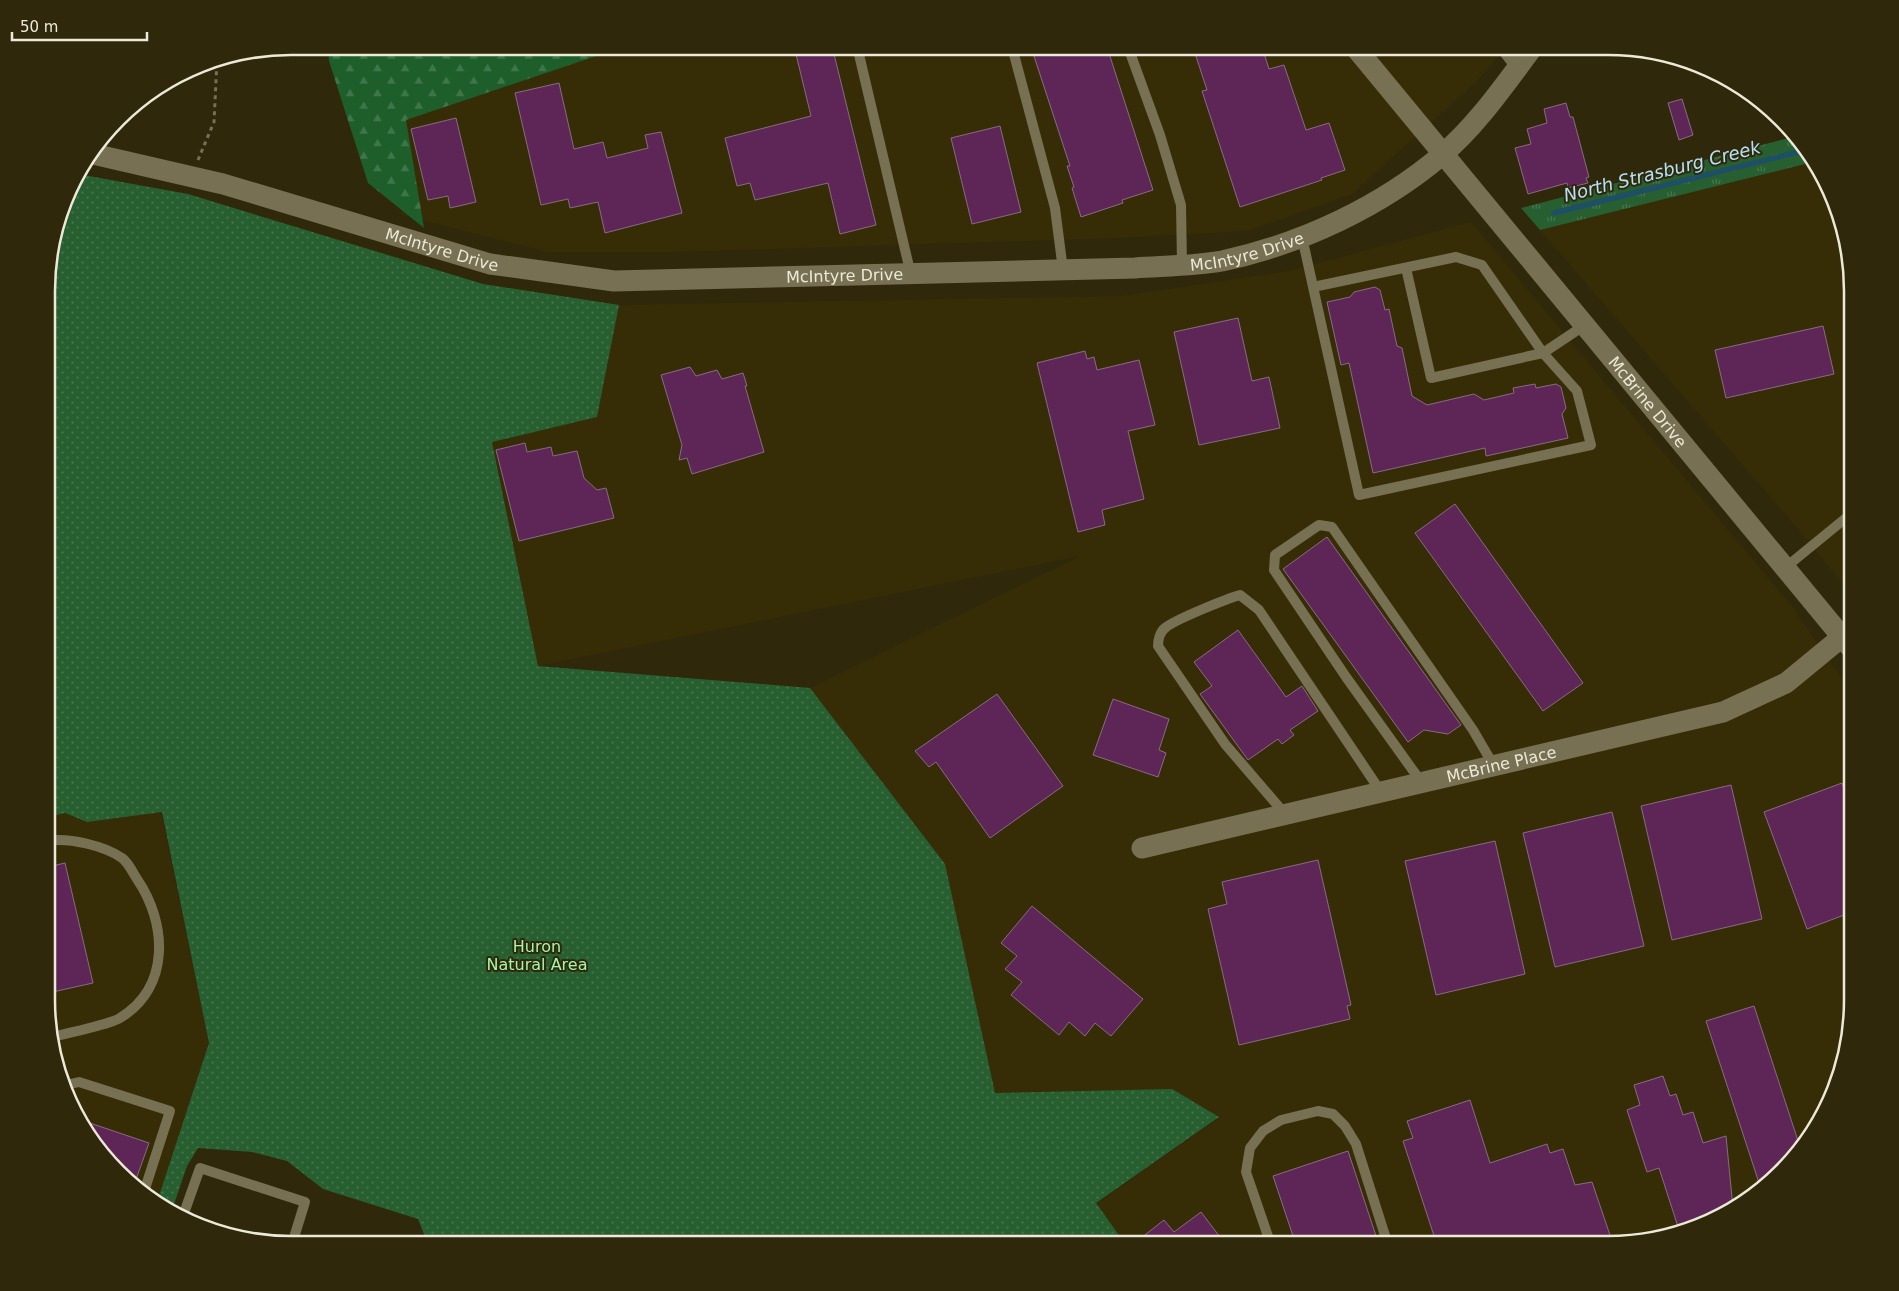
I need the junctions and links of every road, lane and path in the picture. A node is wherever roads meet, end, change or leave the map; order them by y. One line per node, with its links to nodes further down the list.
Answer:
1 (859, 55): 16 (lane)
2 (1014, 55): 15 (lane)
3 (1131, 55): 13 (lane)
4 (1369, 55): 9 (street, McBrine Drive)
5 (1506, 55): 8 (lane)
6 (1527, 55): 8 (street, McIntyre Drive)
7 (217, 67): 11 (path)
8 (1517, 69): 9 (street, McIntyre Drive)
9 (1443, 154): 12 (street, McIntyre Drive); 18 (street, McBrine Drive)
10 (98, 155): 11 (street, McIntyre Drive)
11 (191, 177): 16 (street, McIntyre Drive)
12 (1302, 237): 13 (street, McIntyre Drive); 17 (lane)
13 (1182, 264): 15 (street, McIntyre Drive)
14 (1406, 268): 17 (lane); 19 (lane); 19 (lane)
15 (1063, 270): 16 (street, McIntyre Drive)
16 (911, 275)
17 (1313, 287): 19 (lane)
18 (1585, 325): 19 (lane); 21 (street, McBrine Drive)
19 (1543, 353)
20 (1844, 519): 21 (lane)
21 (1786, 566): 22 (street, McBrine Drive)
22 (1844, 639)
23 (1844, 645): 24 (street, McBrine Place)
24 (1494, 766): 25 (street, McBrine Place); 25 (lane)
25 (1422, 783): 26 (street, McBrine Place)
26 (1381, 792): 27 (street, McBrine Place); 27 (lane)
27 (1285, 814): 29 (street, McBrine Place)
28 (55, 841): 30 (lane)
29 (1142, 848)
30 (58, 1036)
31 (71, 1084): 32 (lane)
32 (146, 1186)
33 (185, 1211): 34 (lane)
34 (294, 1236)
35 (1268, 1236): 36 (lane)
36 (1385, 1236)

